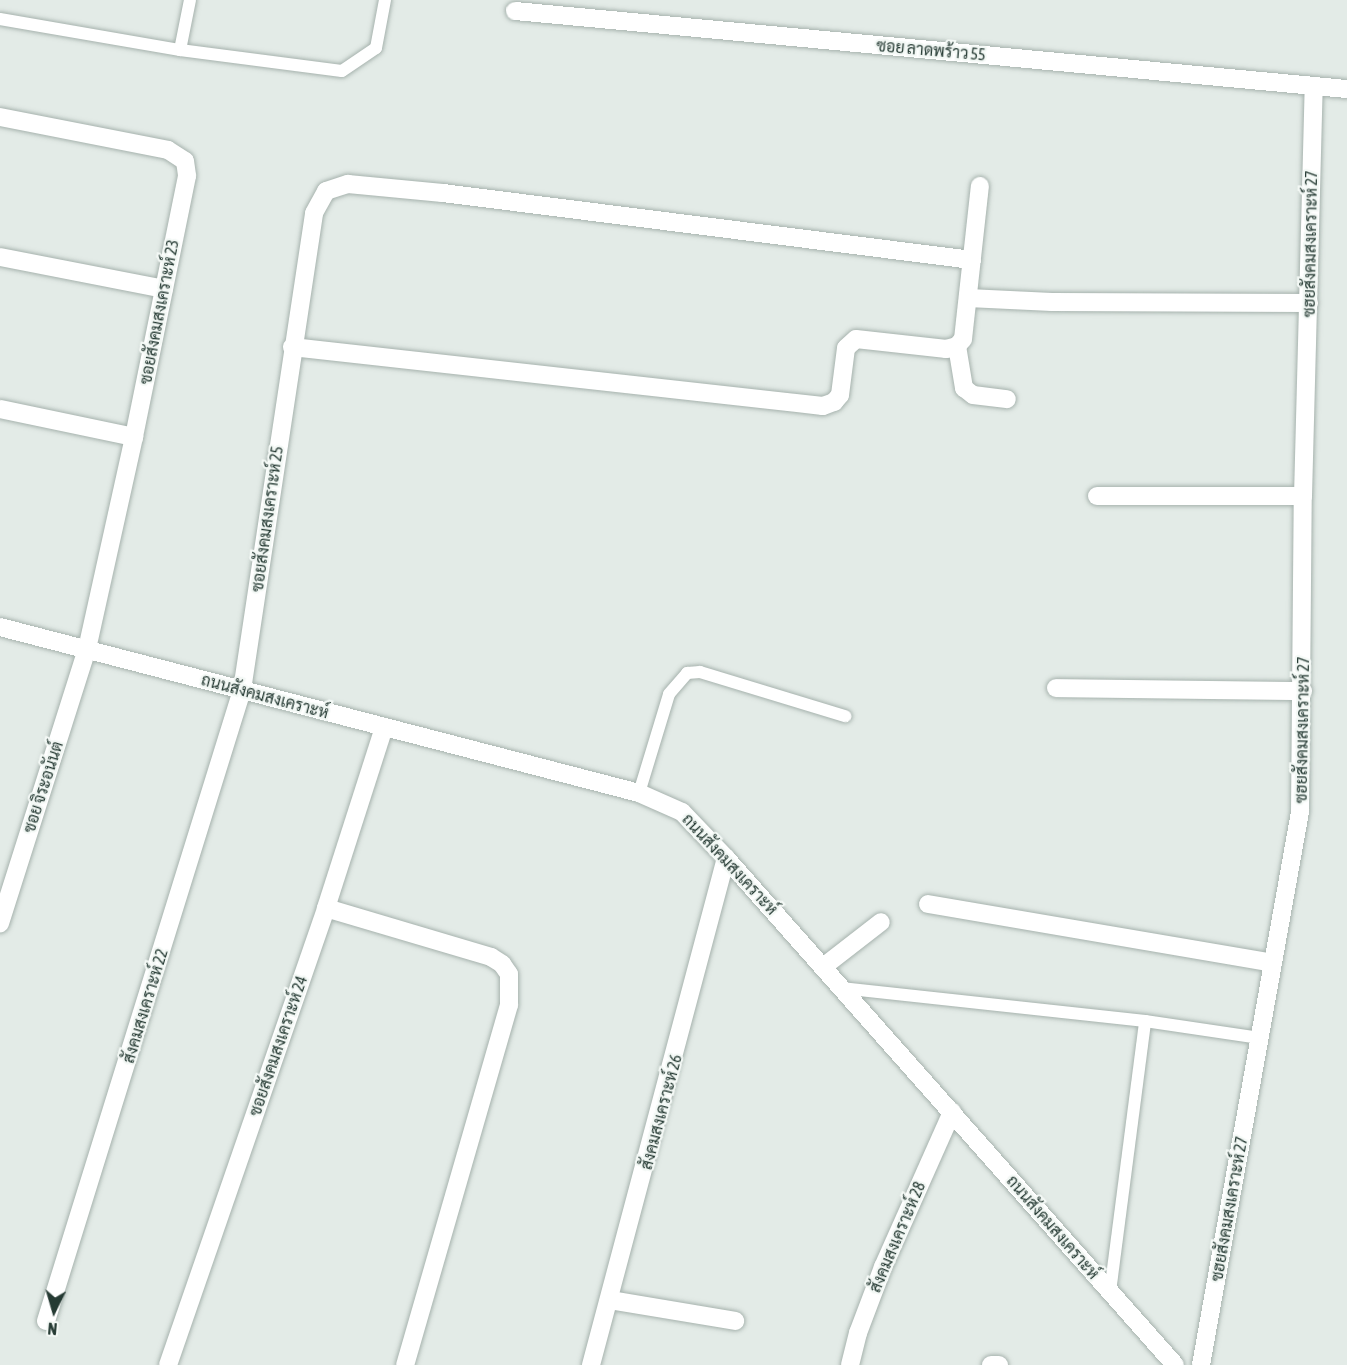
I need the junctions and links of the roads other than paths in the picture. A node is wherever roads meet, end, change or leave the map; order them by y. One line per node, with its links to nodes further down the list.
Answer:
1 (190, 0): 5 (lane)
2 (385, 0): 5 (lane)
3 (515, 12): 6 (street, ซอย ลาดพร้าว 55)
4 (0, 19): 5 (lane)
5 (180, 50)
6 (1314, 86): 7 (street, ซอย ลาดพร้าว 55); 14 (street, ซฮยสังคมสงเคราะห์ 27)
7 (1347, 89)
8 (0, 117): 12 (street, ซอยสังคมสงเคราะห์ 23)
9 (980, 186): 11 (street)
10 (0, 257): 12 (street)
11 (972, 260): 13 (street); 16 (street, ซอยสังคมสงเคราะห์ 25)
12 (164, 289): 19 (street, ซอยสังคมสงเคราะห์ 23)
13 (968, 298): 14 (street); 15 (street)
14 (1309, 303): 21 (street, ซฮยสังคมสงเคราะห์ 27)
15 (957, 346): 16 (street); 17 (street)
16 (292, 347): 25 (street, ซอยสังคมสงเคราะห์ 25)
17 (1006, 399)
18 (0, 409): 19 (street)
19 (134, 437): 23 (street, ซอยสังคมสงเคราะห์ 23)
20 (1097, 496): 21 (street)
21 (1304, 496): 26 (street, ซฮยสังคมสงเคราะห์ 27)
22 (0, 627): 23 (street, ถนนสังคมสงเคราะห์)
23 (87, 650): 25 (street, ถนนสังคมสงเคราะห์); 34 (street, ซอย จิระอนันต์)
24 (1056, 688): 26 (street)
25 (242, 690): 28 (street, ถนนสังคมสงเคราะห์); 43 (street, สังคมสงเคราะห์ 22)
26 (1303, 691): 35 (street, ซฮยสังคมสงเคราะห์ 27)
27 (844, 716): 29 (lane)
28 (384, 727): 29 (street, ถนนสังคมสงเคราะห์); 32 (street, ซอยสังคมสงเคราะห์ 24)
29 (639, 793): 30 (street, ถนนสังคมสงเคราะห์)
30 (726, 858): 36 (street, ถนนสังคมสงเคราะห์); 42 (street, สังคมสงเคราะห์ 26)
31 (928, 904): 35 (street)
32 (326, 908): 46 (street, ซอยสังคมสงเคราะห์ 24); 47 (street)
33 (881, 922): 36 (street)
34 (0, 924)
35 (1273, 963): 39 (street, ซฮยสังคมสงเคราะห์ 27)
36 (823, 967): 37 (street, ถนนสังคมสงเคราะห์)
37 (841, 988): 38 (lane); 40 (street, ถนนสังคมสงเคราะห์)
38 (1145, 1021): 39 (lane); 41 (lane)
39 (1260, 1038): 52 (street, ซฮยสังคมสงเคราะห์ 27)
40 (952, 1112): 41 (street, ถนนสังคมสงเคราะห์); 49 (street, สังคมสงเคราะห์ 28)
41 (1110, 1292): 45 (street, ถนนสังคมสงเคราะห์)
42 (610, 1300): 44 (street); 48 (street, สังคมสงเคราะห์ 26)
43 (46, 1321)
44 (735, 1321)
45 (1172, 1364)
46 (168, 1365)
47 (405, 1365)
48 (591, 1365)
49 (850, 1365)
50 (991, 1365): 51 (street)
51 (999, 1365)
52 (1201, 1365)

